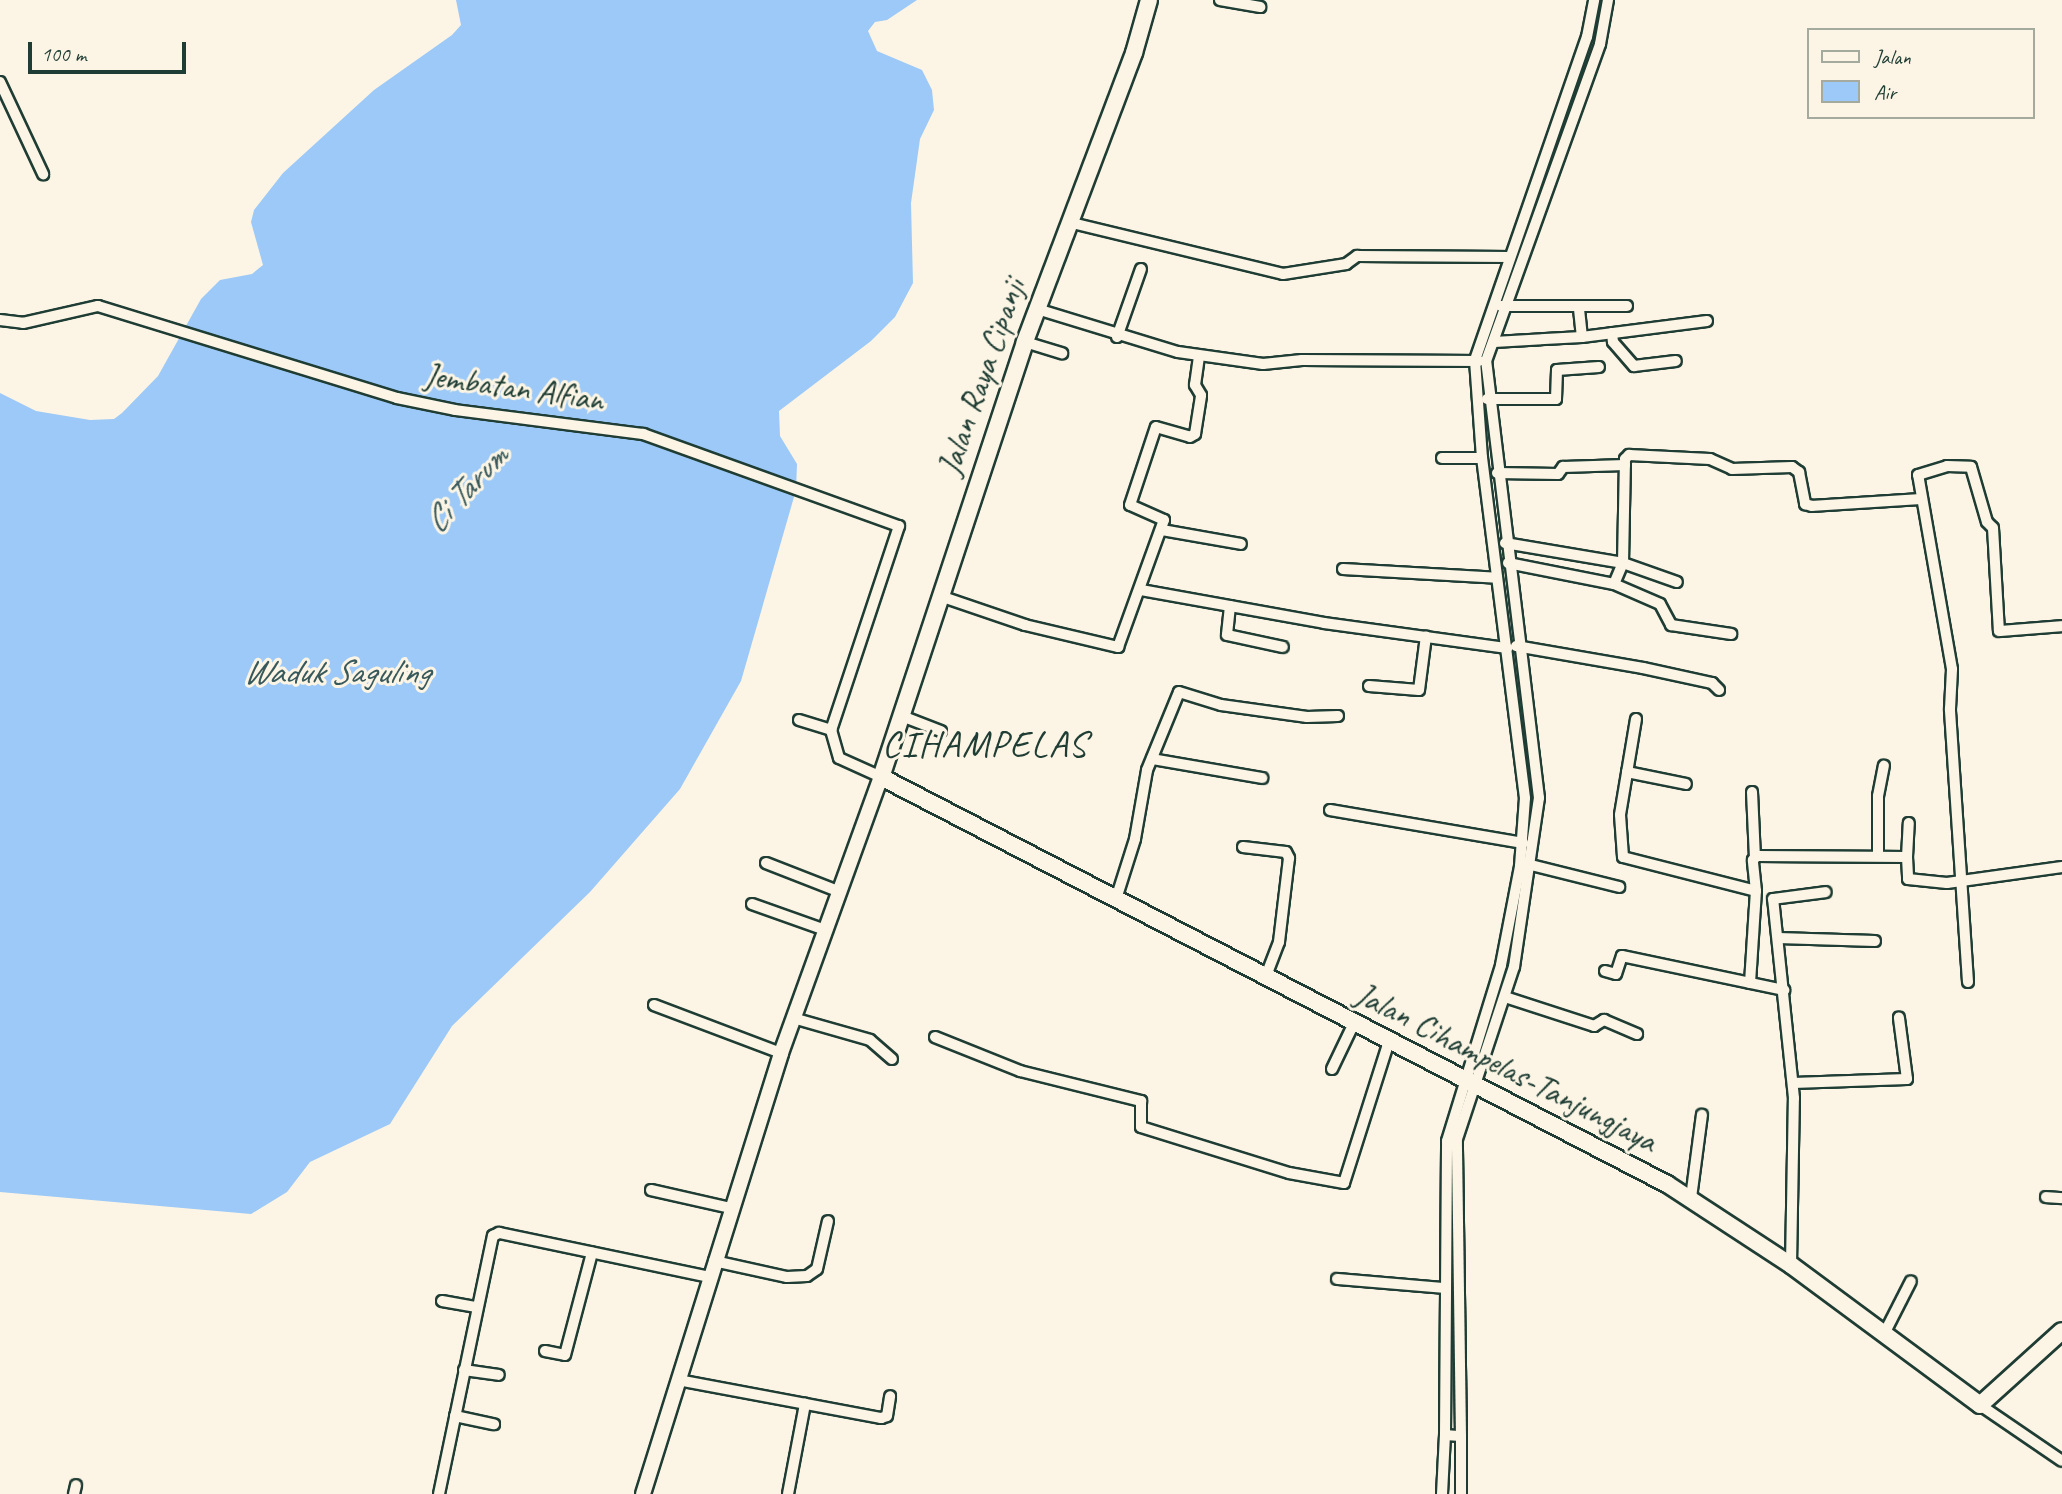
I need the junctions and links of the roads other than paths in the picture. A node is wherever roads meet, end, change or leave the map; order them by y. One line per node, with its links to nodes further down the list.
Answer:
1 (1149, 0): 8 (main road, Jalan Raya Cipanji)
2 (1220, 0): 5 (street)
3 (1594, 0): 9 (street)
4 (1608, 0): 13 (street)
5 (1260, 6)
6 (0, 82): 7 (street)
7 (43, 174)
8 (1068, 222): 9 (street); 14 (main road, Jalan Raya Cipanji)
9 (1510, 257): 11 (street)
10 (1141, 269): 19 (street)
11 (1492, 303): 13 (street); 25 (street)
12 (1627, 306): 15 (street)
13 (1508, 308): 15 (street); 22 (street)
14 (1037, 309): 19 (street); 21 (main road, Jalan Raya Cipanji)
15 (1579, 309): 20 (street)
16 (0, 320): 57 (street, Jembatan Alfian)
17 (1707, 321): 18 (street)
18 (1612, 332): 20 (street); 26 (street)
19 (1118, 337): 24 (street)
20 (1582, 337): 22 (street)
21 (1025, 342): 23 (street); 44 (main road, Jalan Raya Cipanji)
22 (1494, 342): 25 (street)
23 (1062, 353)
24 (1199, 356): 25 (street); 34 (street)
25 (1480, 361): 28 (street); 30 (street)
26 (1676, 361)
27 (1600, 367): 28 (street)
28 (1487, 399): 32 (street)
29 (1442, 458): 30 (street)
30 (1482, 458): 40 (street)
31 (1625, 465): 32 (street); 33 (street); 38 (street)
32 (1497, 473): 35 (street)
33 (1920, 499): 46 (street); 77 (street)
34 (1162, 530): 36 (street); 43 (street)
35 (1505, 543): 37 (street); 38 (street)
36 (1241, 544)
37 (1508, 563): 42 (street); 49 (street)
38 (1623, 563): 41 (street); 42 (street)
39 (1343, 569): 40 (street)
40 (1497, 578): 49 (street)
41 (1676, 582)
42 (1614, 584): 47 (street)
43 (1141, 590): 44 (street); 45 (street)
44 (940, 596): 53 (main road, Jalan Raya Cipanji)
45 (1230, 606): 48 (street); 50 (street)
46 (2062, 626)
47 (1731, 634)
48 (1426, 636): 49 (street); 51 (street)
49 (1512, 646): 52 (street); 66 (street)
50 (1283, 647)
51 (1369, 686)
52 (1719, 690)
53 (899, 715): 58 (street); 62 (main road, Jalan Raya Cipanji)
54 (1338, 716): 59 (street)
55 (1636, 719): 61 (street)
56 (799, 720): 57 (street)
57 (831, 730): 62 (street)
58 (941, 731)
59 (1152, 759): 63 (street); 82 (street)
60 (1884, 766): 71 (street)
61 (1627, 772): 64 (street); 80 (street)
62 (881, 777): 79 (street); 82 (main road, Jalan Cihampelas-Tanjungjaya)
63 (1262, 778)
64 (1686, 783)
65 (1752, 792): 72 (street)
66 (1533, 798): 69 (street); 75 (street)
67 (1330, 810): 69 (street)
68 (1909, 823): 73 (street)
69 (1523, 843): 85 (street)
70 (1243, 847): 89 (street)
71 (1878, 856): 72 (street); 73 (street)
72 (1755, 857): 80 (street)
73 (1907, 857): 77 (street)
74 (766, 863): 79 (street)
75 (1531, 865): 78 (street); 85 (street)
76 (2062, 867): 77 (street)
77 (1962, 880): 90 (street)
78 (1619, 887)
79 (838, 891): 84 (street)
80 (1756, 891): 91 (street)
81 (1826, 892): 86 (street)
82 (1116, 899): 89 (main road, Jalan Cihampelas-Tanjungjaya)
83 (752, 904): 84 (street)
84 (825, 930): 95 (street)
85 (1516, 931): 93 (street); 104 (street)
86 (1778, 938): 87 (street); 92 (street)
87 (1875, 941)
88 (1605, 971): 91 (street)
89 (1265, 978): 97 (main road, Jalan Cihampelas-Tanjungjaya)
90 (1968, 982)
91 (1750, 983): 92 (street)
92 (1784, 990): 105 (street)
93 (1505, 997): 98 (street); 104 (street)
94 (654, 1005): 101 (street)
95 (793, 1018): 101 (street); 102 (street)
96 (1899, 1018): 105 (street)
97 (1354, 1023): 100 (main road, Jalan Cihampelas-Tanjungjaya); 103 (street)
98 (1637, 1034)
99 (935, 1037): 100 (street)
100 (1389, 1041): 104 (main road, Jalan Cihampelas-Tanjungjaya)
101 (782, 1053): 111 (street)
102 (892, 1059)
103 (1332, 1069)
104 (1472, 1080): 109 (main road, Jalan Cihampelas-Tanjungjaya); 119 (street); 123 (street)
105 (1793, 1083): 115 (street)
106 (1702, 1115): 109 (street)
107 (651, 1190): 111 (street)
108 (2046, 1197): 110 (street)
109 (1691, 1198): 115 (main road, Jalan Cihampelas-Tanjungjaya)
110 (2062, 1198)
111 (730, 1208): 114 (street)
112 (828, 1221): 114 (street)
113 (593, 1253): 116 (street); 121 (street); 125 (street)
114 (714, 1261): 116 (street)
115 (1791, 1265): 124 (main road, Jalan Cihampelas-Tanjungjaya)
116 (709, 1277): 128 (street)
117 (1337, 1279): 119 (street)
118 (1911, 1280): 124 (street)
119 (1444, 1288): 123 (street)
120 (442, 1301): 121 (street)
121 (476, 1307): 126 (street)
122 (2062, 1331): 131 (main road)
123 (1453, 1332): 134 (street); 134 (street)
124 (1884, 1334): 131 (main road, Jalan Cihampelas-Tanjungjaya)
125 (545, 1351)
126 (464, 1370): 127 (street); 132 (street)
127 (499, 1375)
128 (678, 1380): 130 (street); 137 (street)
129 (890, 1396): 130 (street)
130 (805, 1404): 138 (street)
131 (1980, 1405): 135 (street)
132 (455, 1416): 133 (street); 136 (street)
133 (494, 1424)
134 (1453, 1436): 139 (street); 140 (street)
135 (2062, 1461)
136 (439, 1494)
137 (643, 1494)
138 (788, 1494)
139 (1442, 1494)
140 (1461, 1494)

